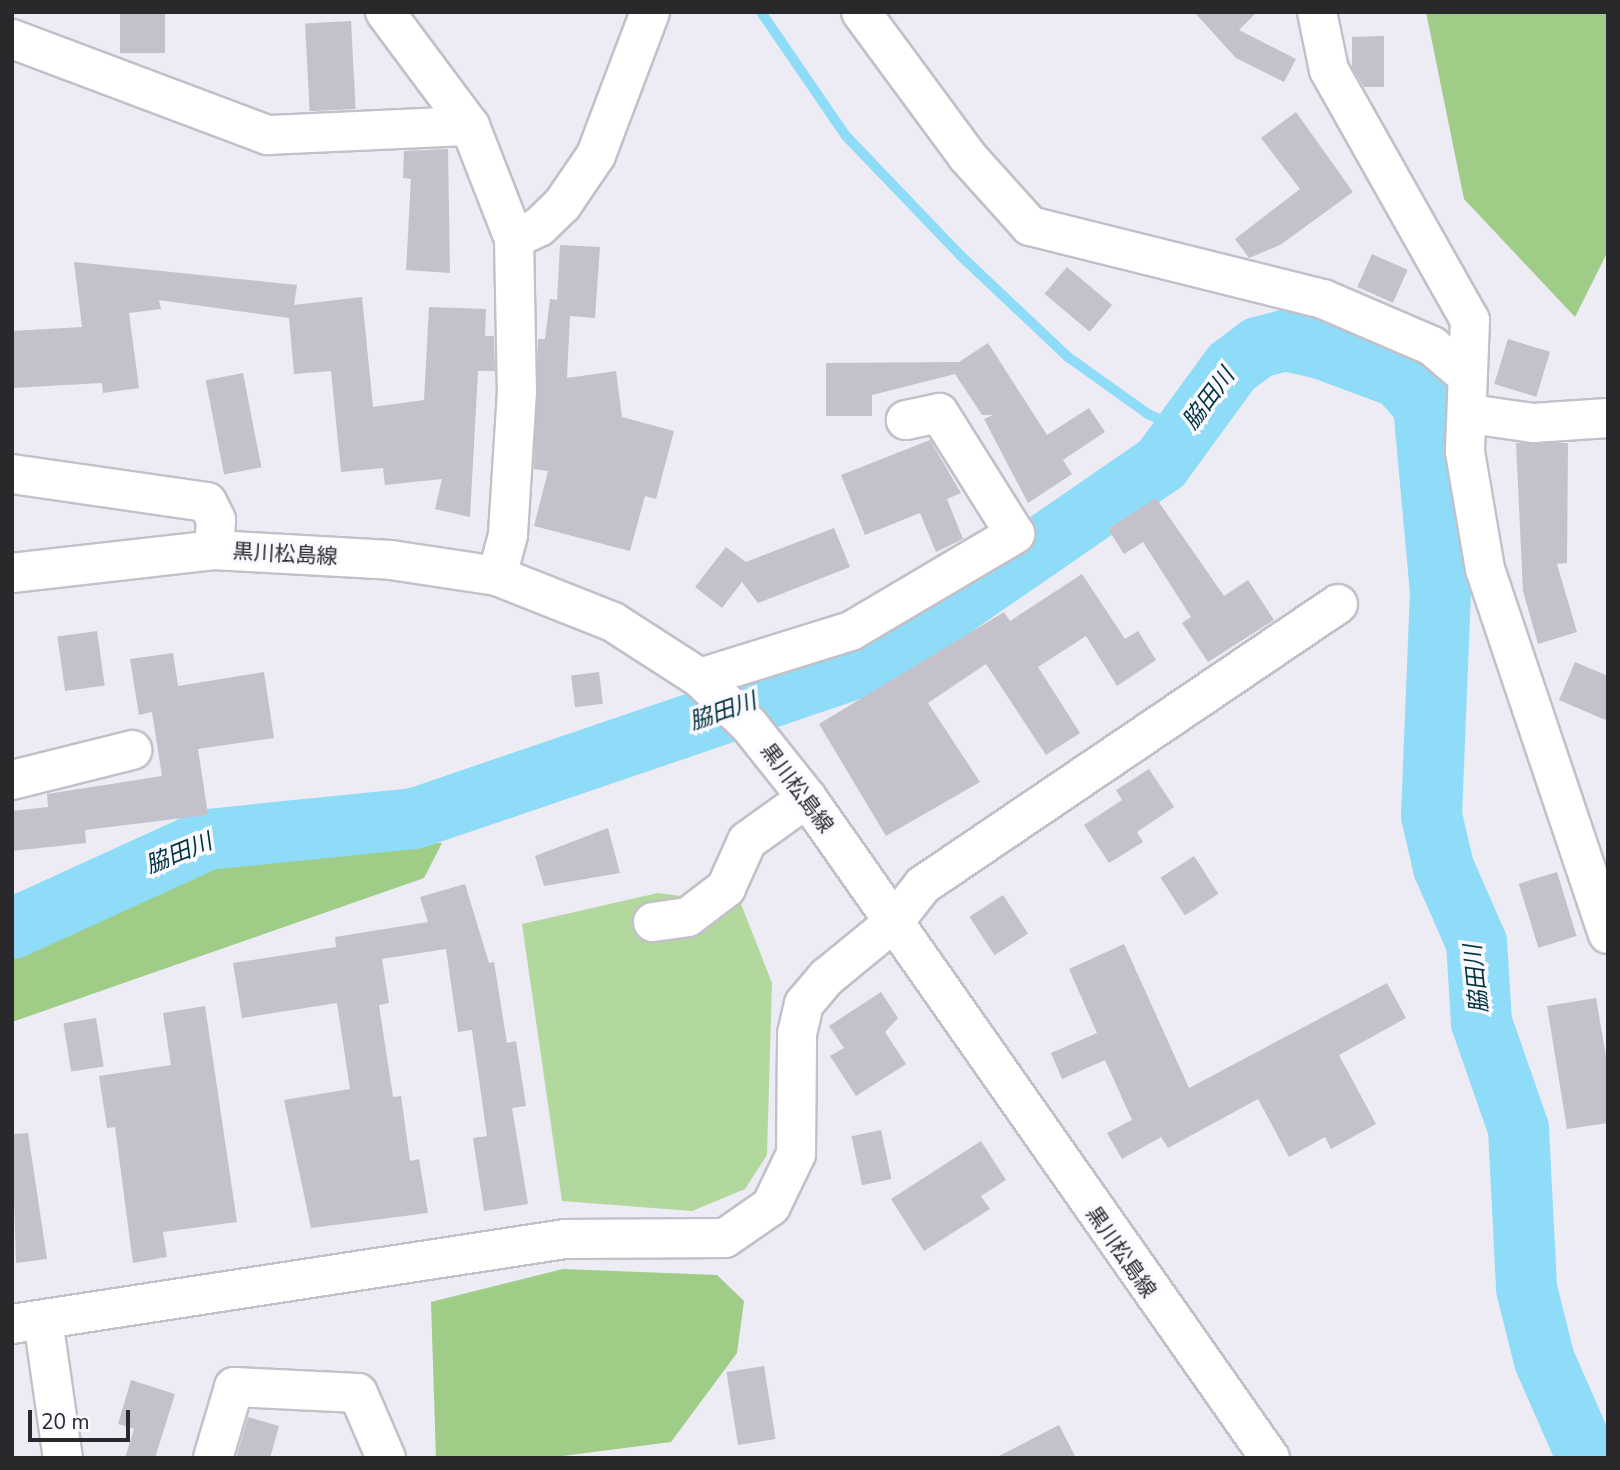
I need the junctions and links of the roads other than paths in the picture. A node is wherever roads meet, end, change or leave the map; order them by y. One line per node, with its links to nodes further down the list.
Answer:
1 (385, 12): 6 (street)
2 (650, 12): 7 (street)
3 (861, 12): 8 (street)
4 (1317, 12): 8 (street)
5 (12, 39): 6 (street)
6 (470, 126): 7 (street)
7 (514, 239): 15 (street)
8 (1466, 375): 9 (street)
9 (1470, 414): 10 (street); 23 (street)
10 (1608, 418)
11 (906, 420): 17 (street)
12 (12, 474): 13 (street)
13 (214, 550): 14 (street, 黒川松島線); 15 (street, 黒川松島線)
14 (12, 573)
15 (497, 576): 17 (street, 黒川松島線)
16 (1338, 604): 22 (street)
17 (700, 678): 20 (street, 黒川松島線)
18 (132, 750): 19 (street)
19 (12, 779)
20 (807, 797): 21 (street); 22 (street, 黒川松島線)
21 (653, 922)
22 (893, 923): 24 (street); 28 (street, 黒川松島線)
23 (1608, 934)
24 (28, 1322): 25 (street)
25 (63, 1458)
26 (213, 1458): 27 (street)
27 (386, 1458)
28 (1270, 1458)

